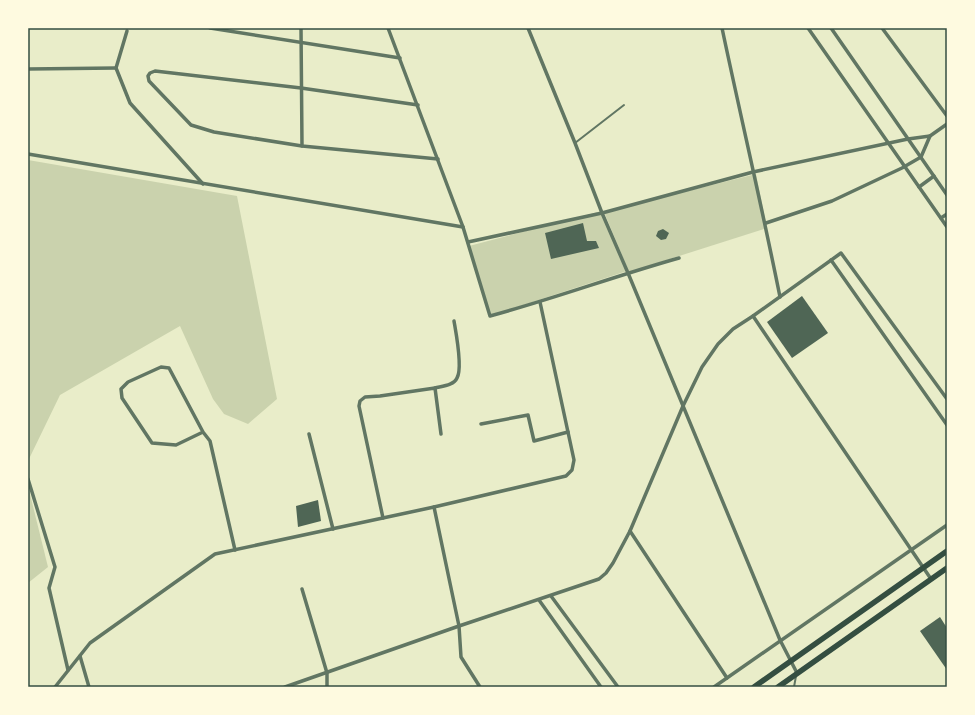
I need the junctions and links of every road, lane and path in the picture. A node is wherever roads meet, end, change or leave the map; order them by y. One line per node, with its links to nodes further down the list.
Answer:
1 (210, 28): 10 (street)
2 (301, 28): 10 (street)
3 (388, 28): 11 (street)
4 (528, 28): 21 (street)
5 (722, 28): 28 (street)
6 (809, 28): 22 (street)
7 (831, 28): 20 (street)
8 (882, 28): 17 (street)
9 (127, 31): 12 (street)
10 (301, 43): 11 (street); 14 (street)
11 (400, 58): 15 (street)
12 (116, 68): 13 (street); 30 (street)
13 (28, 69)
14 (301, 88): 15 (street); 23 (street); 23 (street)
15 (418, 105): 26 (street)
16 (624, 105): 21 (lane)
17 (947, 116)
18 (947, 124): 19 (street)
19 (930, 136): 20 (street); 25 (street)
20 (908, 138): 22 (street); 25 (street)
21 (575, 143): 33 (street)
22 (888, 143): 27 (street); 28 (street)
23 (302, 146): 26 (street)
24 (28, 154): 30 (street)
25 (921, 157): 27 (street); 29 (street)
26 (438, 159): 37 (street)
27 (905, 166): 31 (street); 36 (street)
28 (753, 172): 33 (street); 36 (street)
29 (934, 176): 31 (street); 32 (street)
30 (203, 184): 37 (street)
31 (919, 187): 35 (street)
32 (947, 195)
33 (602, 213): 39 (street); 42 (street)
34 (947, 214): 35 (street)
35 (941, 218): 38 (street)
36 (766, 223): 43 (street)
37 (463, 227): 39 (street)
38 (947, 227)
39 (468, 242): 44 (street)
40 (679, 258): 42 (street)
41 (831, 260): 43 (street); 48 (street); 51 (street)
42 (628, 273): 44 (street); 49 (street)
43 (780, 297): 45 (street)
44 (540, 302): 53 (street)
45 (753, 316): 49 (street); 63 (street)
46 (454, 321): 47 (street)
47 (435, 388): 55 (street); 58 (street)
48 (947, 398)
49 (683, 406): 61 (street); 72 (street)
50 (481, 424): 53 (street)
51 (947, 425)
52 (203, 432): 52 (street); 62 (street)
53 (568, 432): 57 (street)
54 (309, 434): 60 (street)
55 (441, 434)
56 (28, 479): 75 (street)
57 (434, 507): 58 (street); 71 (street)
58 (383, 518): 60 (street)
59 (947, 525): 63 (street)
60 (333, 528): 62 (street)
61 (630, 531): 69 (street); 78 (street)
62 (235, 550): 73 (street)
63 (911, 550): 65 (street); 72 (street)
64 (947, 551): 65 (main road)
65 (924, 568): 67 (street); 74 (main road)
66 (947, 568): 67 (main road)
67 (931, 579): 77 (main road)
68 (302, 589): 76 (street)
69 (551, 596): 70 (street); 85 (street)
70 (539, 600): 71 (street); 84 (street)
71 (459, 626): 76 (street); 83 (street)
72 (780, 640): 74 (street); 78 (street)
73 (80, 656): 75 (street); 80 (street)
74 (791, 661): 77 (street); 87 (main road)
75 (68, 670): 79 (street)
76 (327, 673): 81 (street); 82 (street)
77 (797, 673): 88 (main road); 89 (lane)
78 (727, 678): 86 (street)
79 (55, 687)
80 (89, 687)
81 (285, 687)
82 (327, 687)
83 (480, 687)
84 (601, 687)
85 (618, 687)
86 (714, 687)
87 (754, 687)
88 (778, 687)
89 (794, 687)

